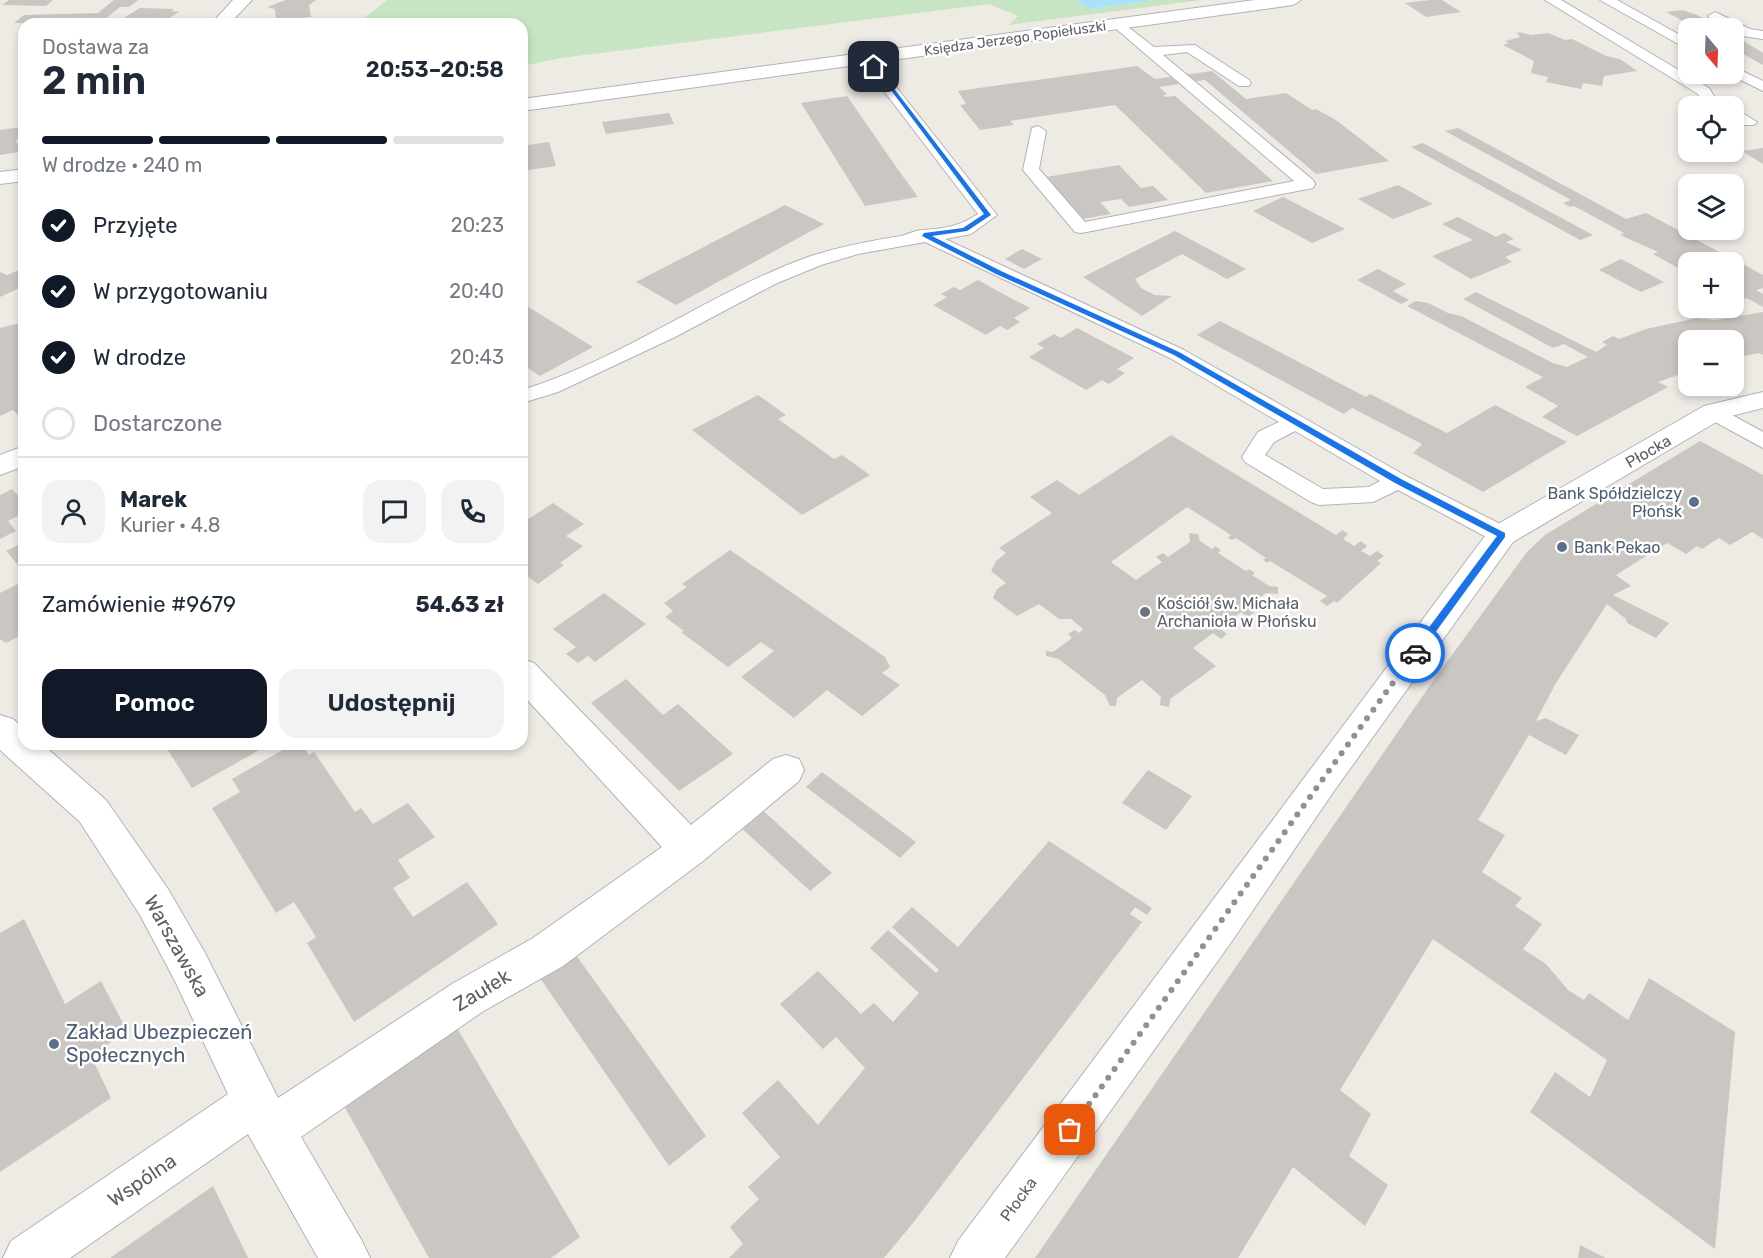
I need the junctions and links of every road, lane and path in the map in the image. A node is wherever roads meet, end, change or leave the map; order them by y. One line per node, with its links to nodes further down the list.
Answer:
1 (244, 0): 6 (street)
2 (1293, 0): 7 (street, Księdza Jerzego Popiełuszki)
3 (1552, 0): 15 (lane)
4 (1607, 0): 9 (lane)
5 (1715, 16): 8 (lane)
6 (225, 18)
7 (1119, 24): 10 (lane); 11 (street, Księdza Jerzego Popiełuszki)
8 (1763, 35)
9 (1678, 40)
10 (1151, 52): 13 (lane); 19 (lane)
11 (867, 58): 16 (street, Księdza Jerzego Popiełuszki); 22 (lane)
12 (1744, 77): 14 (lane)
13 (1244, 83)
14 (1763, 87)
15 (1706, 96)
16 (528, 104)
17 (1744, 119): 18 (lane)
18 (1749, 122)
19 (1038, 131)
20 (18, 176): 21 (street)
21 (0, 178)
22 (924, 235): 23 (lane); 26 (lane)
23 (528, 395)
24 (1763, 400): 25 (street, Płocka)
25 (1714, 412): 27 (lane); 31 (street, Płocka)
26 (1297, 421): 30 (lane); 30 (lane)
27 (1763, 441)
28 (18, 458): 29 (street)
29 (0, 466)
30 (1398, 481): 31 (lane)
31 (1502, 535): 41 (street, Płocka)
32 (528, 678): 37 (street)
33 (0, 729): 34 (street, Warszawska)
34 (18, 745)
35 (24, 750): 38 (street, Warszawska)
36 (786, 770): 37 (street, Zaułek)
37 (689, 849): 38 (street, Zaułek)
38 (264, 1115): 39 (street, Wspólna); 40 (street, Warszawska)
39 (28, 1258)
40 (345, 1258)
41 (975, 1258)

